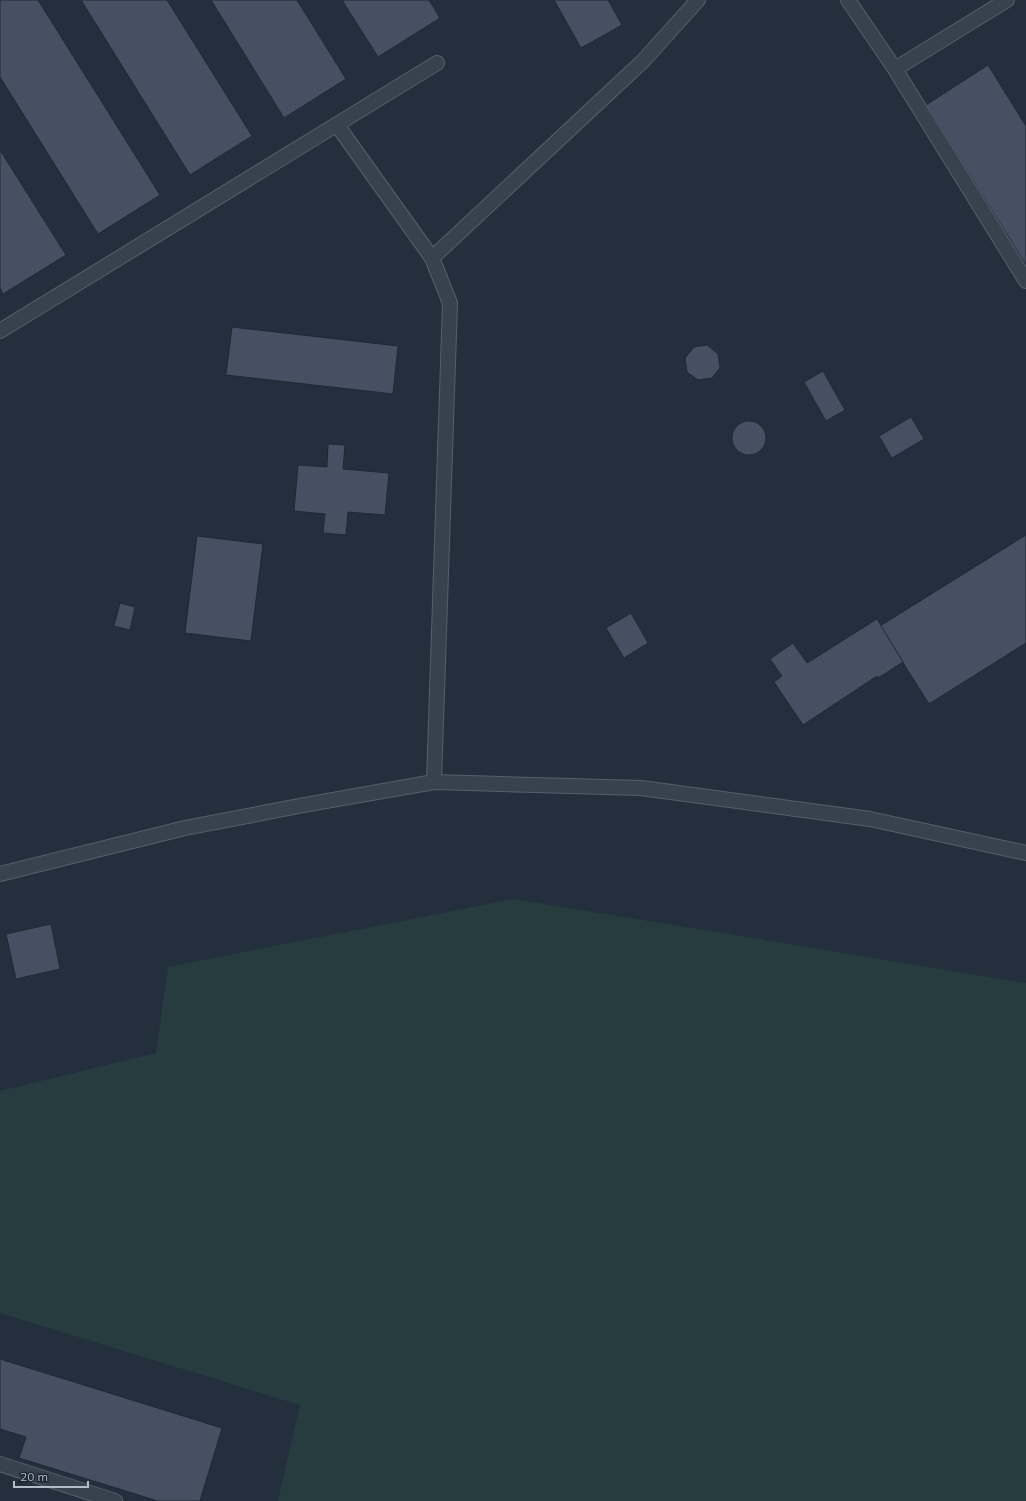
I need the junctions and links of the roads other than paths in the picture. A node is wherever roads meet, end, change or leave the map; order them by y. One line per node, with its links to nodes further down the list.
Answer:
1 (698, 0): 7 (lane)
2 (848, 0): 5 (lane)
3 (1008, 0): 5 (lane)
4 (437, 63): 6 (lane)
5 (895, 69): 8 (lane)
6 (337, 125): 7 (lane); 9 (lane)
7 (432, 258): 10 (lane)
8 (1026, 281)
9 (0, 330)
10 (434, 782): 11 (lane); 12 (lane)
11 (1026, 853)
12 (0, 874)
13 (0, 1464): 14 (lane)
14 (115, 1501)

